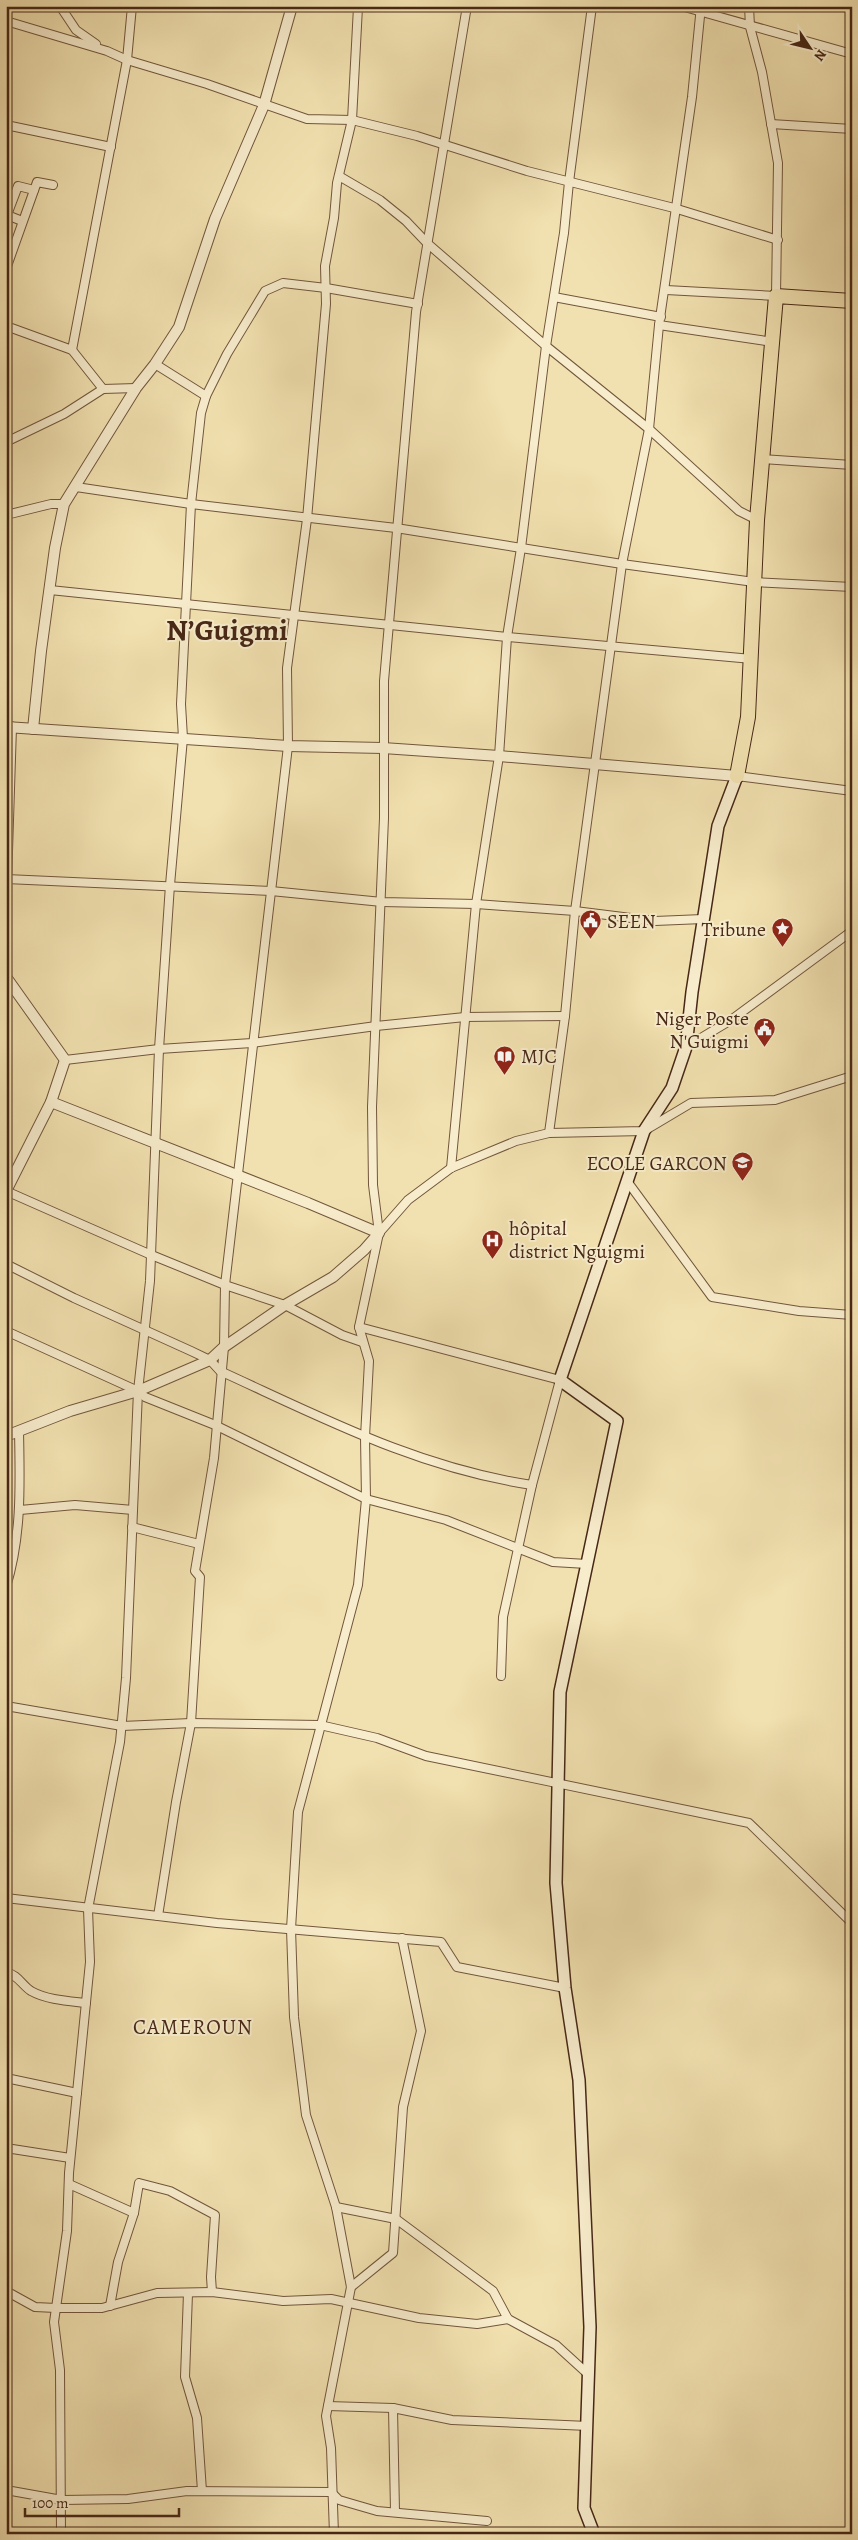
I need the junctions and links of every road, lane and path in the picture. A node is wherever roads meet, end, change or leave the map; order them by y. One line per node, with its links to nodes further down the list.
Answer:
1 (60, 6): 12 (street)
2 (132, 6): 14 (street)
3 (292, 6): 15 (street)
4 (467, 6): 20 (street)
5 (592, 6): 23 (street)
6 (681, 6): 9 (street)
7 (749, 6): 11 (street)
8 (358, 7): 16 (street)
9 (701, 10): 11 (street); 26 (street)
10 (6, 21): 12 (street)
11 (750, 26): 13 (street); 17 (street)
12 (107, 50): 14 (street)
13 (852, 54)
14 (127, 60): 15 (street); 21 (street)
15 (264, 105): 16 (street); 43 (street)
16 (352, 120): 20 (street); 22 (street)
17 (770, 124): 19 (street); 28 (street)
18 (6, 125): 21 (street)
19 (852, 129)
20 (444, 146): 23 (street); 29 (street)
21 (111, 147): 42 (street)
22 (339, 176): 29 (street); 31 (street)
23 (568, 182): 26 (street); 33 (street)
24 (53, 185): 25 (street)
25 (34, 190): 27 (street); 27 (street)
26 (674, 208): 28 (street); 32 (street)
27 (22, 221): 30 (street)
28 (778, 240): 34 (street)
29 (427, 243): 36 (street); 41 (street)
30 (6, 269)
31 (326, 288): 36 (street); 46 (street); 55 (street)
32 (666, 290): 34 (street); 37 (street)
33 (554, 296): 37 (street); 41 (street)
34 (776, 296): 35 (highway); 40 (highway)
35 (852, 301)
36 (418, 304): 57 (street)
37 (661, 316): 38 (street)
38 (659, 325): 40 (street); 47 (street)
39 (6, 326): 42 (street)
40 (773, 342): 49 (highway)
41 (546, 346): 47 (street); 58 (street)
42 (72, 350): 45 (street)
43 (155, 364): 44 (street); 46 (street)
44 (136, 388): 45 (street); 51 (street)
45 (103, 389): 48 (street)
46 (206, 396): 53 (street)
47 (649, 429): 56 (street); 59 (street)
48 (6, 442)
49 (762, 459): 50 (street); 56 (highway)
50 (852, 465)
51 (76, 487): 52 (street); 53 (street)
52 (64, 504): 54 (street); 62 (street)
53 (191, 504): 55 (street); 63 (street)
54 (6, 515)
55 (307, 519): 57 (street); 64 (street)
56 (757, 520): 60 (highway)
57 (396, 528): 58 (street); 65 (street)
58 (521, 548): 59 (street); 66 (street)
59 (622, 564): 60 (street); 67 (street)
60 (754, 582): 61 (street); 68 (highway)
61 (852, 587)
62 (50, 590): 63 (street); 70 (street)
63 (186, 604): 64 (street); 71 (street)
64 (296, 615): 65 (street); 72 (street)
65 (389, 625): 66 (street); 73 (street)
66 (507, 637): 67 (street); 74 (street)
67 (612, 647): 68 (street); 75 (street)
68 (752, 659): 76 (highway)
69 (9, 727): 70 (street); 78 (street)
70 (33, 729): 71 (street)
71 (183, 738): 72 (street); 79 (street)
72 (288, 746): 73 (street); 80 (street)
73 (383, 748): 74 (street); 81 (street)
74 (499, 756): 75 (street); 82 (street)
75 (597, 763): 76 (street); 83 (street)
76 (737, 776): 77 (street); 84 (main road)
77 (852, 791)
78 (6, 881): 79 (street)
79 (170, 885): 80 (street); 92 (street)
80 (271, 891): 81 (street); 90 (street)
81 (382, 902): 82 (street); 89 (street)
82 (476, 904): 83 (street); 88 (street)
83 (575, 911): 84 (street); 87 (street)
84 (703, 919): 91 (main road)
85 (852, 931): 91 (street)
86 (6, 978): 93 (street)
87 (565, 1016): 88 (street); 97 (street)
88 (465, 1017): 89 (street); 99 (street)
89 (376, 1026): 90 (street); 103 (street)
90 (252, 1043): 92 (street); 100 (street)
91 (686, 1047): 96 (main road)
92 (159, 1049): 93 (street); 98 (street)
93 (65, 1060): 95 (street)
94 (852, 1076): 96 (street)
95 (51, 1102): 98 (street); 102 (street)
96 (644, 1131): 97 (street); 101 (main road)
97 (549, 1133): 99 (street)
98 (154, 1144): 100 (street); 104 (street)
99 (451, 1168): 103 (street)
100 (238, 1176): 103 (street); 106 (street)
101 (627, 1181): 108 (street); 116 (main road)
102 (6, 1191): 104 (street)
103 (379, 1233): 107 (street); 109 (street)
104 (149, 1254): 106 (street); 110 (street)
105 (6, 1264): 110 (street)
106 (225, 1285): 107 (street); 113 (street)
107 (285, 1305): 112 (street); 113 (street)
108 (852, 1315)
109 (359, 1327): 112 (street); 116 (street)
110 (145, 1330): 114 (street); 117 (street)
111 (6, 1331): 117 (street)
112 (362, 1342): 121 (street)
113 (224, 1347): 114 (street); 115 (street)
114 (210, 1360): 115 (street); 117 (street)
115 (220, 1371): 118 (street); 121 (street)
116 (560, 1380): 122 (street); 129 (main road)
117 (138, 1392): 118 (street); 119 (street); 125 (street)
118 (215, 1425): 123 (street); 127 (street)
119 (19, 1431): 120 (street); 124 (street)
120 (6, 1436)
121 (365, 1437): 122 (street); 123 (street)
122 (532, 1485): 128 (street)
123 (366, 1499): 128 (street); 134 (street)
124 (20, 1510): 125 (street); 130 (street)
125 (133, 1510): 126 (street)
126 (132, 1527): 127 (street); 135 (street)
127 (199, 1544): 133 (street)
128 (519, 1549): 129 (street); 131 (street)
129 (587, 1564): 136 (main road)
130 (6, 1587)
131 (501, 1676)
132 (6, 1706): 135 (street)
133 (191, 1723): 134 (street); 135 (street); 139 (street)
134 (320, 1725): 136 (street); 141 (street)
135 (122, 1726): 138 (street)
136 (560, 1783): 140 (street); 144 (main road)
137 (6, 1898): 138 (street)
138 (88, 1909): 139 (street); 145 (street)
139 (158, 1916): 141 (street)
140 (852, 1923)
141 (291, 1929): 142 (street); 151 (street)
142 (402, 1938): 144 (street); 153 (street)
143 (6, 1972): 145 (street)
144 (565, 1988): 162 (main road)
145 (86, 2003): 147 (street)
146 (6, 2078): 147 (street)
147 (77, 2093): 149 (street)
148 (6, 2148): 149 (street)
149 (70, 2158): 150 (street)
150 (69, 2184): 152 (street); 160 (street)
151 (336, 2207): 153 (street); 154 (street)
152 (134, 2213): 156 (street); 159 (street)
153 (396, 2219): 154 (street); 161 (street)
154 (351, 2287): 158 (street)
155 (6, 2291): 160 (street)
156 (212, 2292): 157 (street); 158 (street)
157 (188, 2293): 159 (street); 167 (street)
158 (348, 2302): 161 (street); 163 (street)
159 (110, 2306): 160 (street)
160 (56, 2308): 169 (street)
161 (508, 2319): 162 (street)
162 (589, 2375): 165 (main road)
163 (328, 2406): 164 (street); 168 (street)
164 (393, 2408): 165 (street); 170 (street)
165 (588, 2426): 174 (main road)
166 (6, 2490): 169 (street)
167 (202, 2491): 168 (street); 169 (street)
168 (331, 2492): 170 (street); 173 (street)
169 (62, 2500): 172 (street)
170 (395, 2512): 171 (street)
171 (486, 2522)
172 (61, 2534)
173 (334, 2534)
174 (594, 2534)

